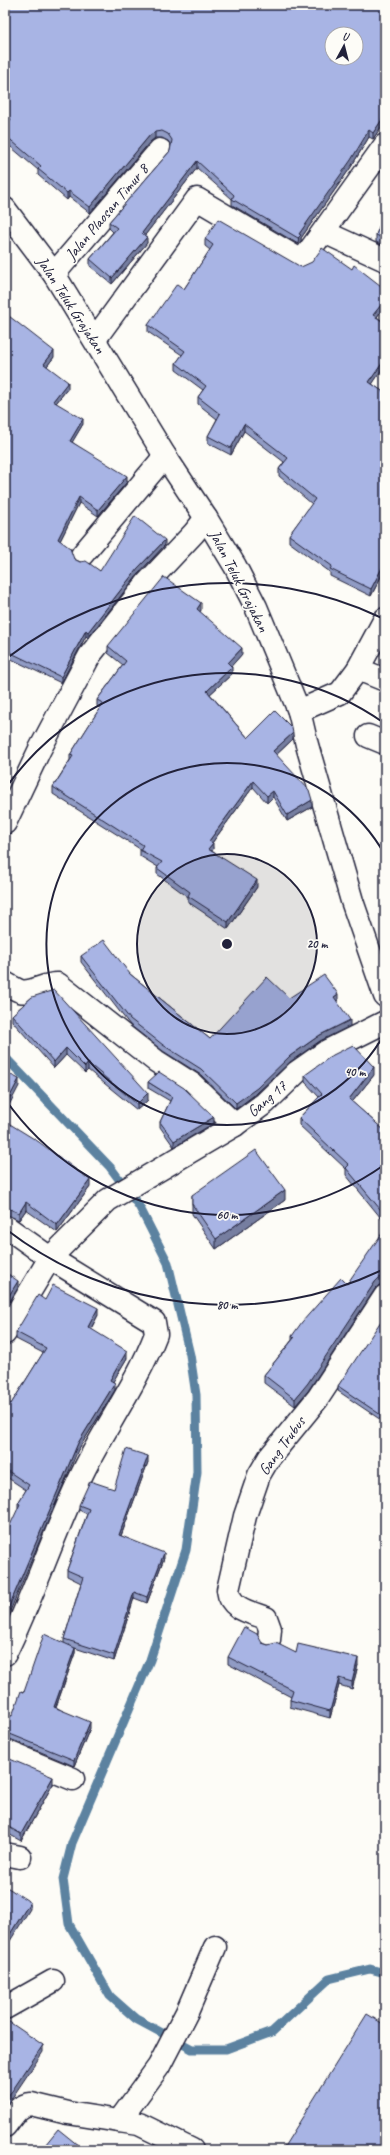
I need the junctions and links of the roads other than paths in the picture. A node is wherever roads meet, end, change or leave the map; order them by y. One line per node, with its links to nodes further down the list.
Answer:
1 (385, 145): 4 (street)
2 (160, 150): 6 (street, Jalan Plaosan Timur 8)
3 (5, 209): 6 (street, Jalan Teluk Grajakan)
4 (324, 232): 5 (street); 7 (street)
5 (385, 260)
6 (54, 274): 7 (street, Jalan Teluk Grajakan)
7 (95, 339): 8 (street, Jalan Teluk Grajakan)
8 (165, 456): 9 (street, Jalan Teluk Grajakan); 10 (street)
9 (206, 518): 14 (street, Jalan Teluk Grajakan); 15 (street)
10 (82, 555)
11 (385, 619): 12 (street)
12 (358, 669): 13 (street); 14 (street)
13 (385, 680)
14 (299, 711): 17 (street, Jalan Teluk Grajakan)
15 (5, 822)
16 (5, 983): 19 (street)
17 (385, 996)
18 (385, 1022): 19 (street, Gang 17)
19 (235, 1125): 21 (street, Gang 17)
20 (5, 1226): 21 (street)
21 (50, 1258): 23 (street, Gang 17); 25 (street)
22 (385, 1296): 24 (street, Gang Trubus)
23 (5, 1332)
24 (269, 1640)
25 (5, 1654)
26 (5, 1751): 27 (street)
27 (73, 1779)
28 (215, 1947): 31 (street)
29 (53, 1981): 30 (street)
30 (5, 2008)
31 (119, 2120): 32 (street); 33 (street)
32 (5, 2126)
33 (192, 2150)

